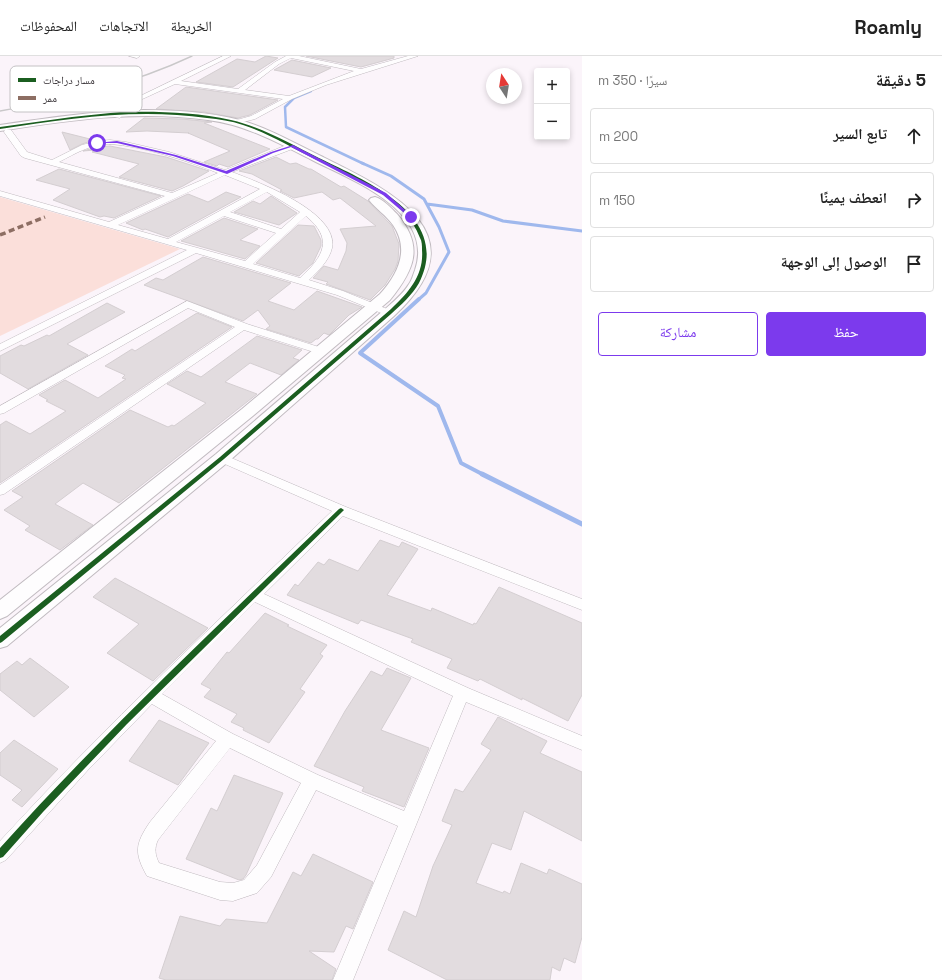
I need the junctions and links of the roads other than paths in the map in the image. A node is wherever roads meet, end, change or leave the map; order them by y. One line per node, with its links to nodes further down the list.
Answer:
1 (132, 56): 2 (street)
2 (137, 56)
3 (228, 56): 9 (street)
4 (290, 56): 7 (street); 11 (street)
5 (415, 56): 8 (street)
6 (333, 58): 7 (street)
7 (320, 62): 8 (street)
8 (361, 71): 12 (street)
9 (175, 82): 10 (street); 11 (street)
10 (158, 91): 13 (street); 14 (street)
11 (239, 91): 12 (street)
12 (290, 98): 18 (street)
13 (148, 99): 15 (street); 17 (street)
14 (142, 102)
15 (142, 103)
16 (126, 112): 17 (street); 19 (street); 19 (street); 20 (street)
17 (164, 113): 18 (street)
18 (252, 122): 20 (street)
19 (3, 131): 21 (street)
20 (286, 148): 22 (street); 34 (street); 35 (street)
21 (52, 163): 22 (street); 25 (street)
22 (227, 173): 23 (street); 25 (street)
23 (267, 189): 26 (street); 27 (street)
24 (0, 192): 28 (street)
25 (171, 195): 28 (street)
26 (306, 211): 29 (street); 33 (street)
27 (224, 213): 29 (street); 30 (street)
28 (110, 225): 30 (street)
29 (282, 232): 32 (street)
30 (169, 242): 31 (street)
31 (195, 250): 32 (street); 37 (street)
32 (246, 265): 33 (street)
33 (302, 281): 34 (street)
34 (373, 307): 35 (street); 38 (street)
35 (389, 313): 40 (street)
36 (243, 326): 38 (street); 39 (street); 41 (street)
37 (0, 348)
38 (321, 351): 45 (street)
39 (0, 411)
40 (222, 458): 42 (street); 46 (street)
41 (0, 491)
42 (341, 510): 43 (street); 44 (street)
43 (254, 595): 47 (street); 48 (street)
44 (582, 605)
45 (0, 611)
46 (0, 640)
47 (462, 693): 50 (street); 52 (street)
48 (151, 696): 49 (street); 53 (street)
49 (227, 739): 51 (street); 51 (street)
50 (582, 743)
51 (312, 780): 52 (street)
52 (409, 822): 54 (street)
53 (0, 854)
54 (343, 980)

